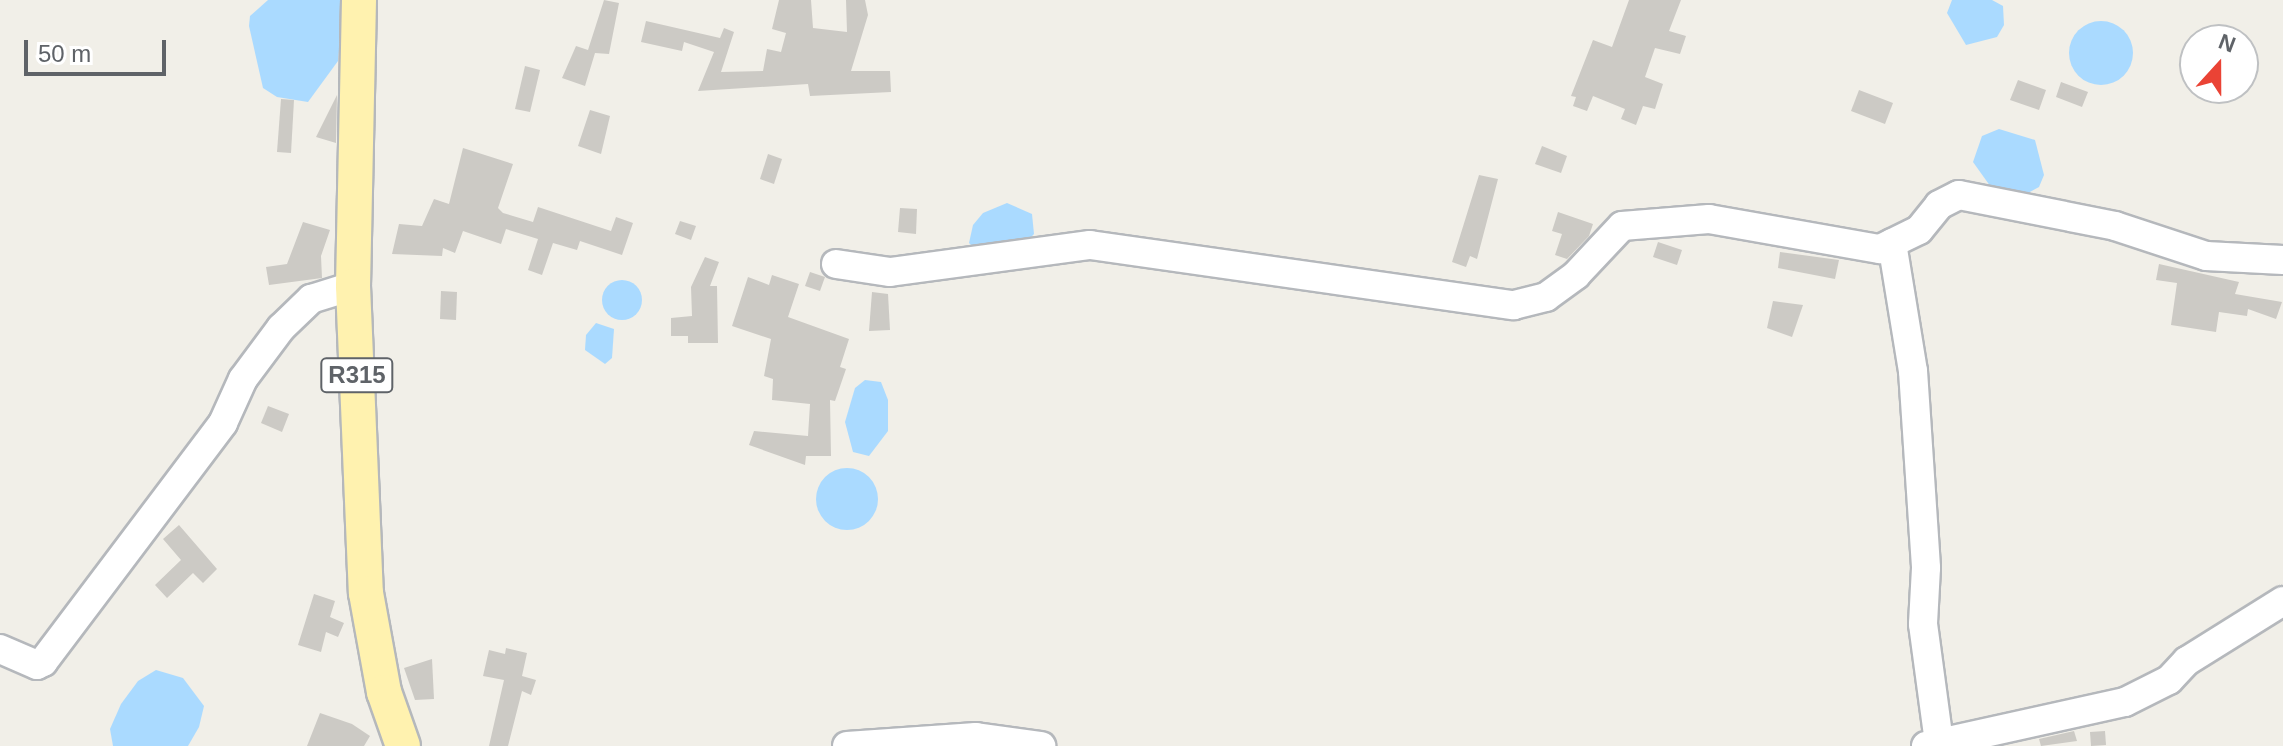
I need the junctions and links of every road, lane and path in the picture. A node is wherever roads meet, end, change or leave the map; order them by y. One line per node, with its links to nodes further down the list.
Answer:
1 (359, 0): 5 (main road, R315)
2 (1892, 243): 3 (street); 4 (street); 8 (street)
3 (2283, 260)
4 (836, 264)
5 (353, 286): 7 (street); 9 (main road, R315)
6 (2283, 601): 8 (street)
7 (0, 649)
8 (1932, 744)
9 (403, 746)
10 (847, 746): 11 (street)
11 (1041, 746)

